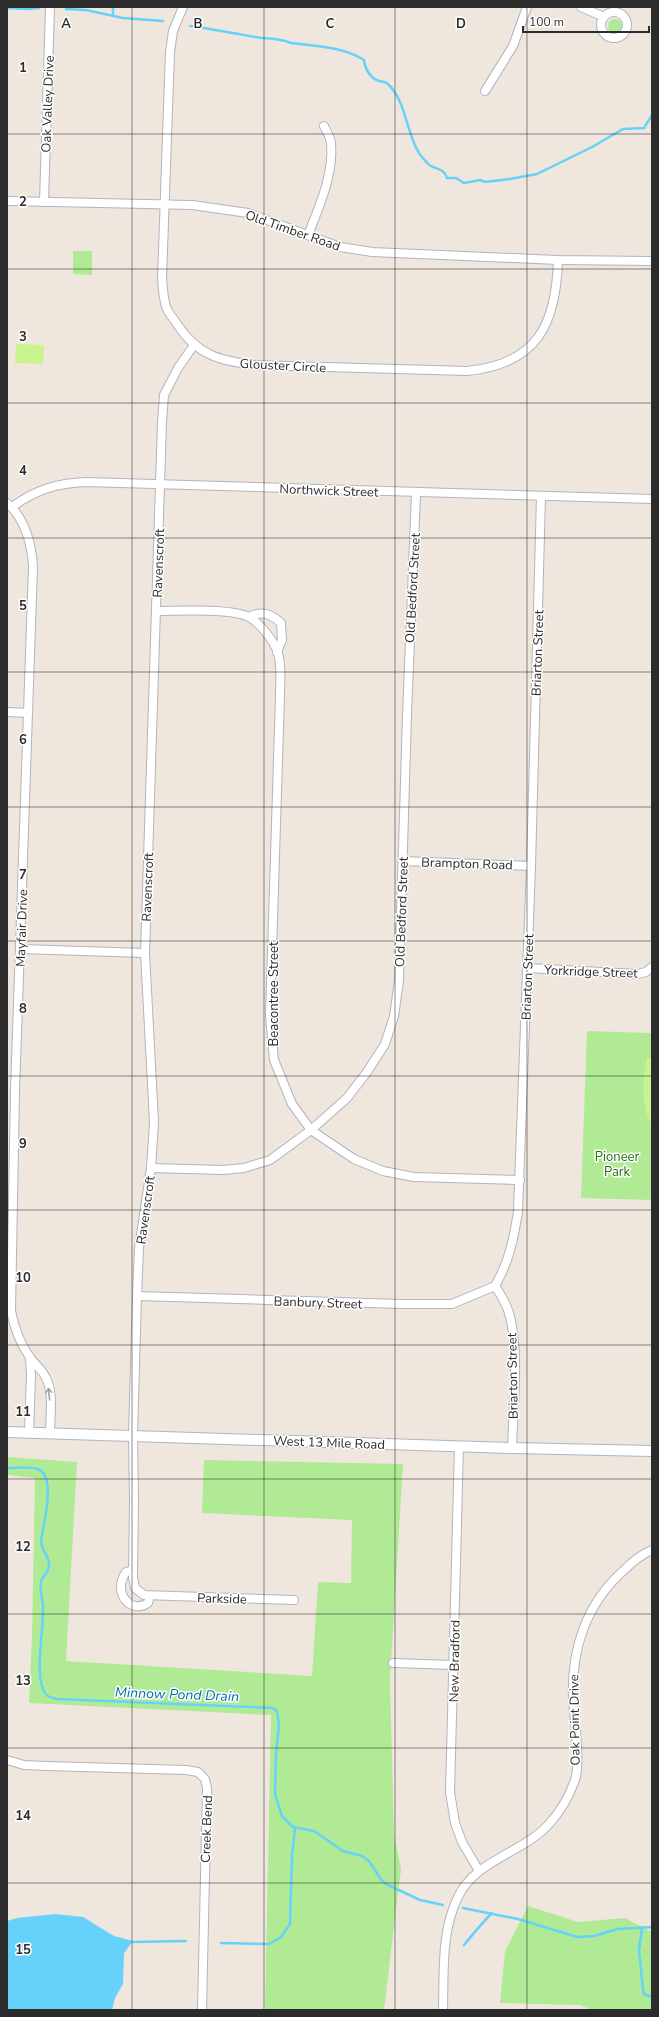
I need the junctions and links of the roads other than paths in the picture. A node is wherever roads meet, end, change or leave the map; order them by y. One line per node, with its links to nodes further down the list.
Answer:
1 (50, 7): 9 (street, Oak Valley Drive)
2 (183, 7): 10 (street, Glouster Circle)
3 (527, 7): 6 (street)
4 (581, 7): 5 (street)
5 (604, 18)
6 (485, 91)
7 (324, 126): 11 (street)
8 (7, 201): 9 (street, Old Timber Road)
9 (44, 202): 10 (street, Old Timber Road)
10 (164, 204): 11 (street, Old Timber Road); 14 (street, Glouster Circle)
11 (308, 235): 12 (street, Old Timber Road)
12 (558, 260): 13 (street, Old Timber Road); 14 (street, Glouster Circle)
13 (652, 261)
14 (194, 346): 15 (street, Ravenscroft)
15 (160, 485): 16 (street, Northwick Street); 19 (street, Northwick Street); 20 (street, Ravenscroft)
16 (416, 493): 17 (street, Northwick Street); 25 (street, Old Bedford Street)
17 (541, 497): 18 (street, Northwick Street); 26 (street, Briarton Street)
18 (652, 499)
19 (9, 505): 24 (street, Mayfair Drive)
20 (157, 611): 21 (street, Beacontree Street); 28 (street, Ravenscroft)
21 (249, 617): 22 (street, Beacontree Street); 22 (street, Beacontree Street)
22 (277, 652): 31 (street, Beacontree Street)
23 (7, 712): 24 (street)
24 (28, 713): 27 (street, Mayfair Drive)
25 (403, 861): 26 (street, Brampton Road); 31 (street, Old Bedford Street)
26 (531, 866): 30 (street, Briarton Street)
27 (20, 949): 28 (street); 33 (street, Mayfair Drive)
28 (145, 953): 32 (street, Ravenscroft)
29 (652, 967): 30 (street, Yorkridge Street)
30 (527, 968): 34 (street, Briarton Street)
31 (311, 1130): 32 (street, Old Bedford Street); 34 (street, Beacontree Street)
32 (151, 1168): 36 (street, Ravenscroft)
33 (10, 1171): 37 (street, Mayfair Drive)
34 (520, 1180): 35 (street, Briarton Street)
35 (495, 1286): 36 (street, Banbury Street); 43 (street, Briarton Street)
36 (137, 1296): 41 (street, Ravenscroft)
37 (30, 1357): 39 (street, Mayfair Drive); 40 (street, Mayfair Drive, one-way to 37)
38 (7, 1432): 39 (street, West 13 Mile Road)
39 (29, 1432): 40 (street, West 13 Mile Road)
40 (50, 1433): 41 (street, West 13 Mile Road)
41 (133, 1435): 42 (street, West 13 Mile Road); 46 (street)
42 (459, 1446): 43 (street, West 13 Mile Road); 50 (street, New Bradford)
43 (512, 1448): 44 (street, West 13 Mile Road)
44 (652, 1451)
45 (652, 1550): 52 (street, Oak Point Drive)
46 (134, 1570): 47 (street); 47 (street)
47 (150, 1596): 48 (street, Parkside)
48 (294, 1600)
49 (393, 1663): 50 (street)
50 (454, 1665): 52 (street, New Bradford)
51 (7, 1760): 53 (street, Creek Bend)
52 (479, 1871): 54 (street, Oak Point Drive)
53 (202, 2010)
54 (443, 2010)

